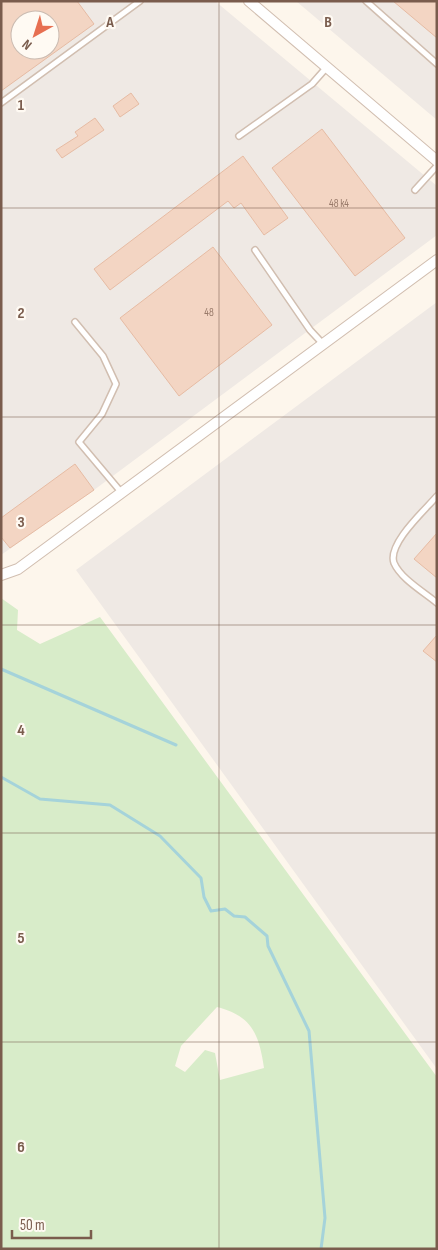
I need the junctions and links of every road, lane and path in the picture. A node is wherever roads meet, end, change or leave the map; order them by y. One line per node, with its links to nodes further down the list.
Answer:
1 (140, 1): 6 (lane)
2 (249, 1): 5 (street)
3 (366, 1): 4 (lane)
4 (437, 64)
5 (326, 67): 7 (lane); 8 (street)
6 (1, 103)
7 (239, 136)
8 (437, 161)
9 (437, 166): 10 (lane)
10 (415, 190)
11 (254, 250): 14 (lane)
12 (437, 260): 14 (street)
13 (75, 322): 15 (lane)
14 (323, 344): 15 (street)
15 (121, 492): 17 (street)
16 (437, 496): 18 (lane)
17 (1, 574)
18 (437, 603)

